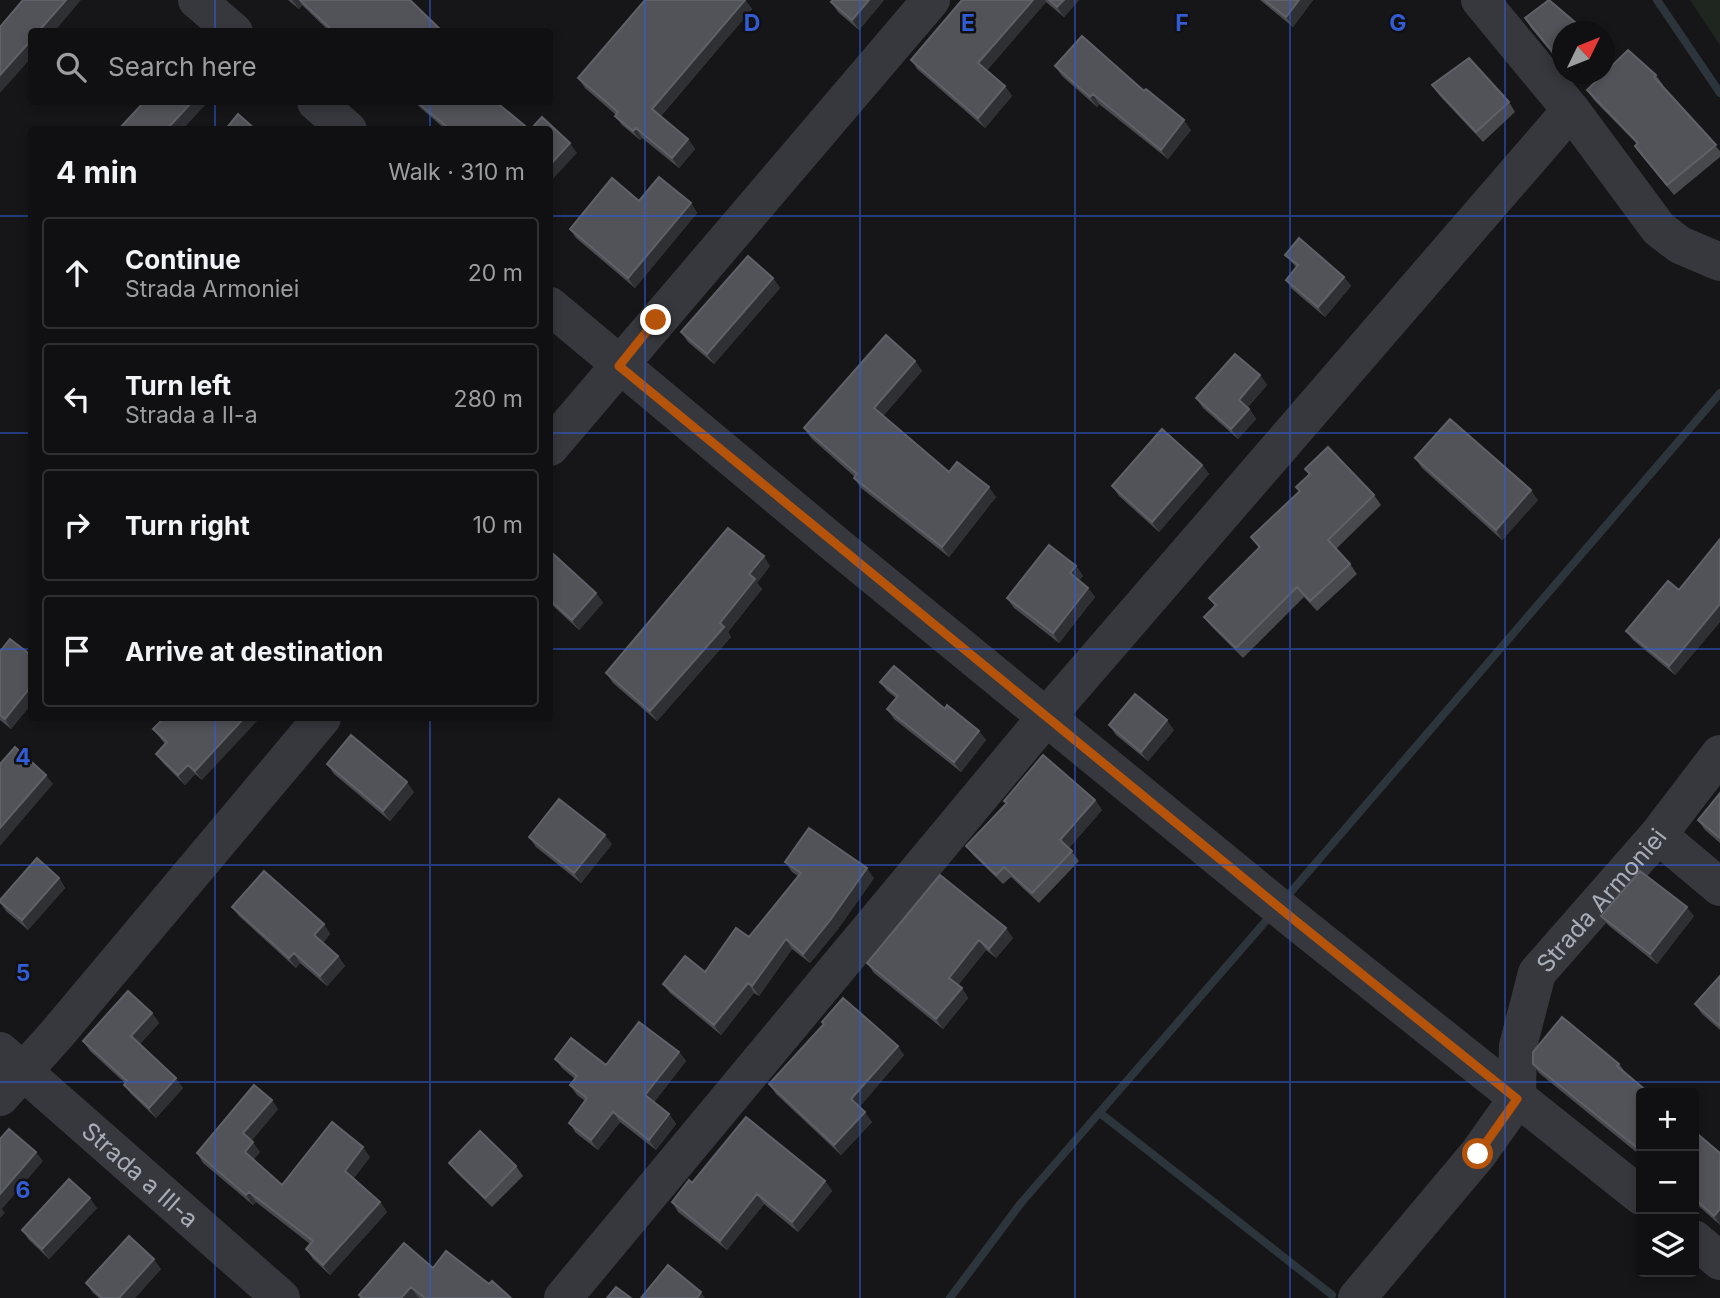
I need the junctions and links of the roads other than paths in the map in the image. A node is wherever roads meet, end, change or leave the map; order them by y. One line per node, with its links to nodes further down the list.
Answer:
1 (197, 0): 4 (street)
2 (931, 0): 10 (street)
3 (1480, 0): 6 (street)
4 (229, 28)
5 (319, 105): 7 (street)
6 (1571, 110): 8 (street); 12 (street)
7 (343, 126)
8 (1720, 262)
9 (553, 309): 10 (street)
10 (619, 366): 11 (street); 12 (street)
11 (553, 443)
12 (1047, 716): 18 (street); 23 (street)
13 (319, 721): 17 (street)
14 (1720, 754): 15 (street, Strada Armoniei)
15 (1658, 835): 16 (street); 18 (street, Strada Armoniei)
16 (1720, 887)
17 (8, 1073): 22 (street, Strada a III-a)
18 (1517, 1099): 19 (street); 24 (street)
19 (1636, 1192)
20 (1699, 1243): 21 (street)
21 (1720, 1261)
22 (281, 1298)
23 (563, 1298)
24 (1357, 1298)

